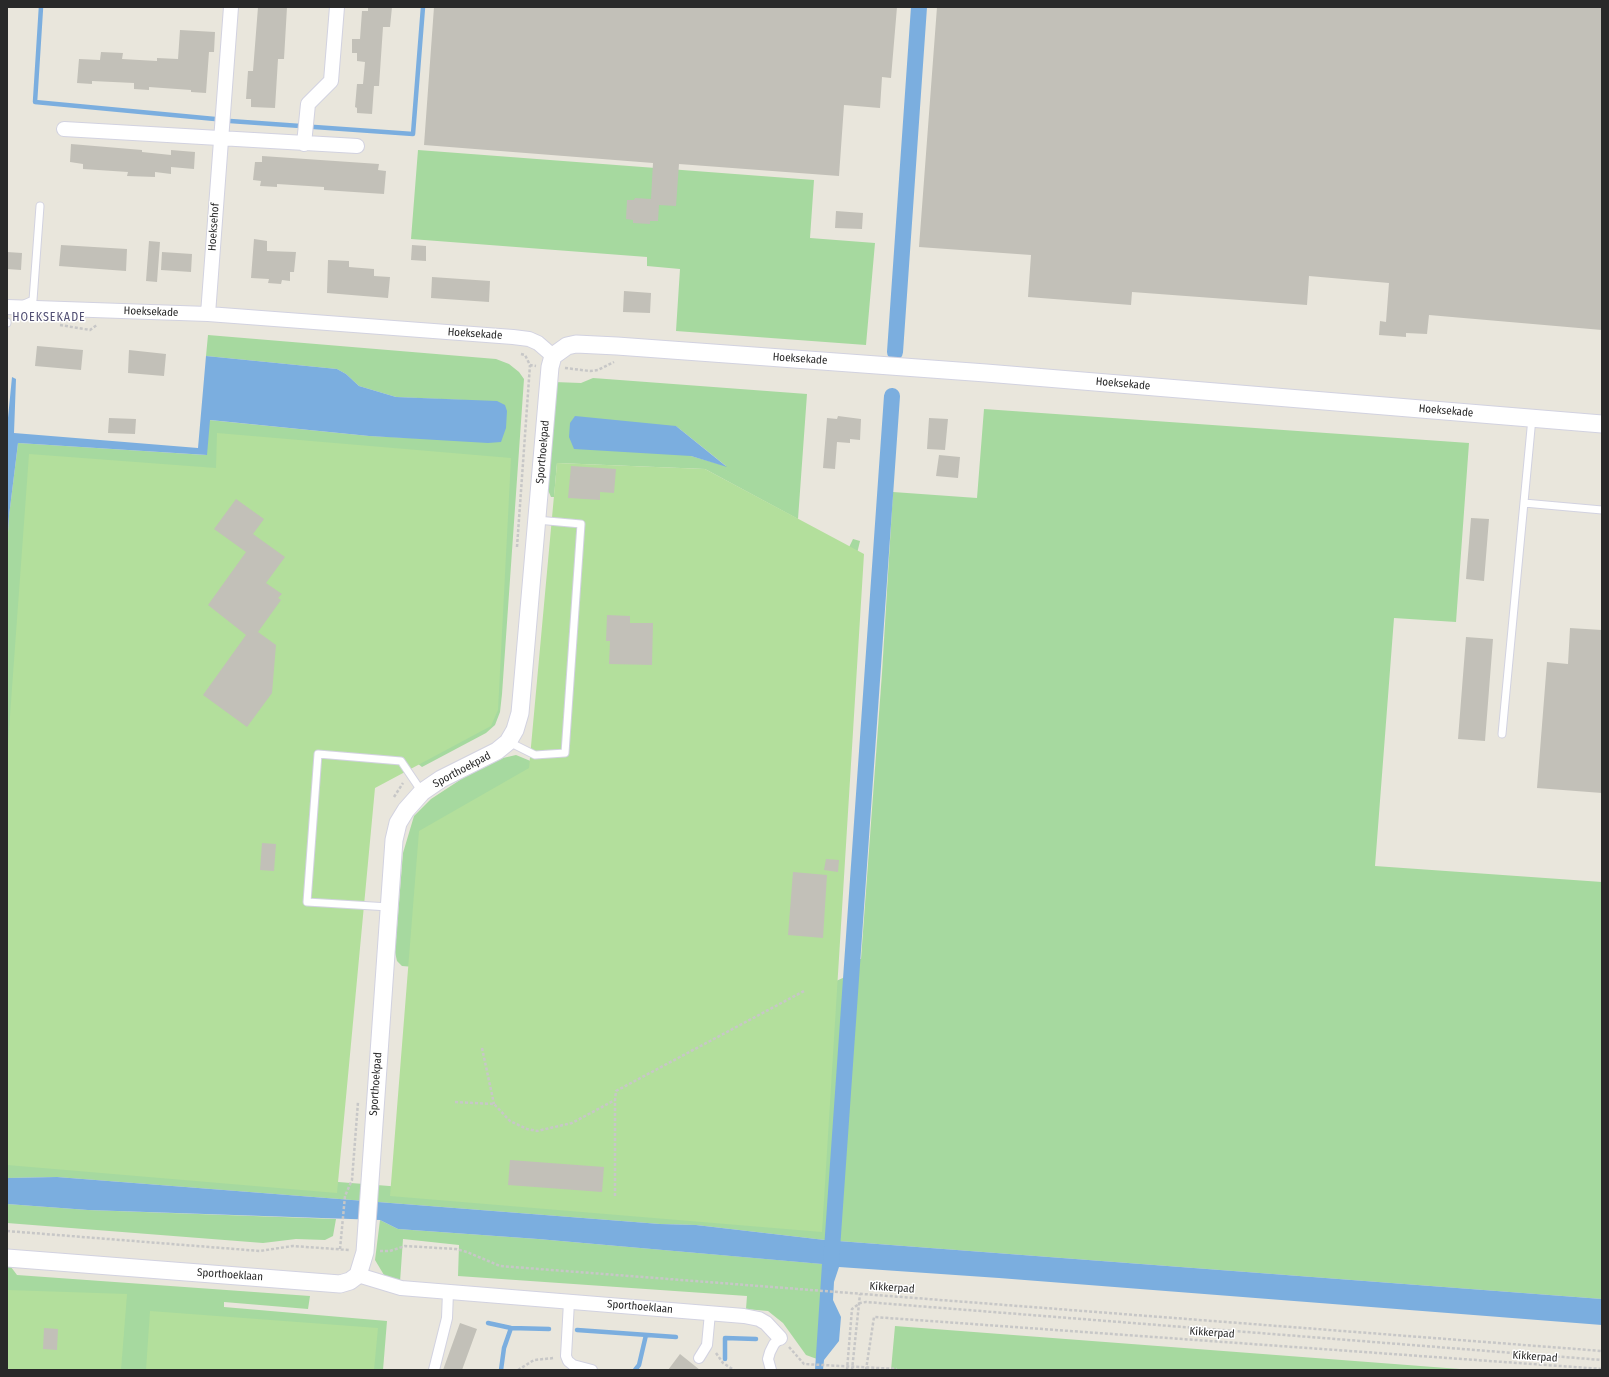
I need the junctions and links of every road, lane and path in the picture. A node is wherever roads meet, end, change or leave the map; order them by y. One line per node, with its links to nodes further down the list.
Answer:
1 (231, 7): 5 (street, Hoeksehof)
2 (337, 7): 4 (street)
3 (64, 129): 5 (street)
4 (305, 132): 5 (street); 6 (street)
5 (221, 139): 9 (street, Hoeksehof)
6 (357, 146)
7 (40, 206): 8 (lane)
8 (11, 307): 9 (street, Hoeksekade)
9 (208, 314): 10 (street, Hoeksekade)
10 (553, 356): 12 (street, Hoeksekade); 16 (street, Sporthoekpad)
11 (530, 365): 17 (path, Sporthoekpad)
12 (1532, 418): 13 (street, Hoeksekade); 14 (lane)
13 (1602, 424)
14 (1524, 503): 15 (lane); 18 (lane)
15 (1602, 510)
16 (537, 520): 19 (street, Sporthoekpad); 19 (lane)
17 (516, 554)
18 (1502, 734)
19 (508, 742): 21 (street, Sporthoekpad)
20 (413, 776): 21 (lane); 22 (path); 23 (lane)
21 (422, 792): 23 (street, Sporthoekpad)
22 (393, 799)
23 (389, 907): 33 (street, Sporthoekpad)
24 (804, 991): 26 (path)
25 (482, 1048): 28 (path)
26 (616, 1100): 28 (path); 30 (path)
27 (455, 1102): 28 (path)
28 (494, 1104)
29 (344, 1196): 32 (path)
30 (615, 1196)
31 (7, 1232): 32 (path)
32 (340, 1249): 33 (path)
33 (366, 1252): 35 (street, Sporthoekpad); 37 (path)
34 (7, 1258): 35 (street, Sporthoeklaan)
35 (358, 1275): 36 (street, Sporthoeklaan)
36 (448, 1292): 38 (street, Sporthoeklaan); 51 (street)
37 (860, 1294): 39 (path, Kikkerpad); 43 (path, Kikkerpad)
38 (569, 1302): 40 (street, Sporthoeklaan); 44 (street)
39 (860, 1303): 46 (path, Kikkerpad); 47 (path, Kikkerpad); 48 (path, Kikkerpad)
40 (710, 1313): 41 (street, Sporthoeklaan); 42 (street)
41 (780, 1338): 47 (path); 55 (street)
42 (707, 1345): 45 (street); 54 (path)
43 (1602, 1351)
44 (566, 1356): 52 (path); 53 (street)
45 (699, 1358)
46 (1602, 1360)
47 (847, 1366): 48 (path); 56 (path, Kikkerpad)
48 (852, 1366): 49 (path); 57 (path, Kikkerpad)
49 (866, 1369): 50 (path); 58 (path, Kikkerpad)
50 (897, 1369)
51 (434, 1370)
52 (518, 1370)
53 (592, 1370)
54 (734, 1370)
55 (771, 1370)
56 (847, 1370)
57 (852, 1370)
58 (1602, 1370)

